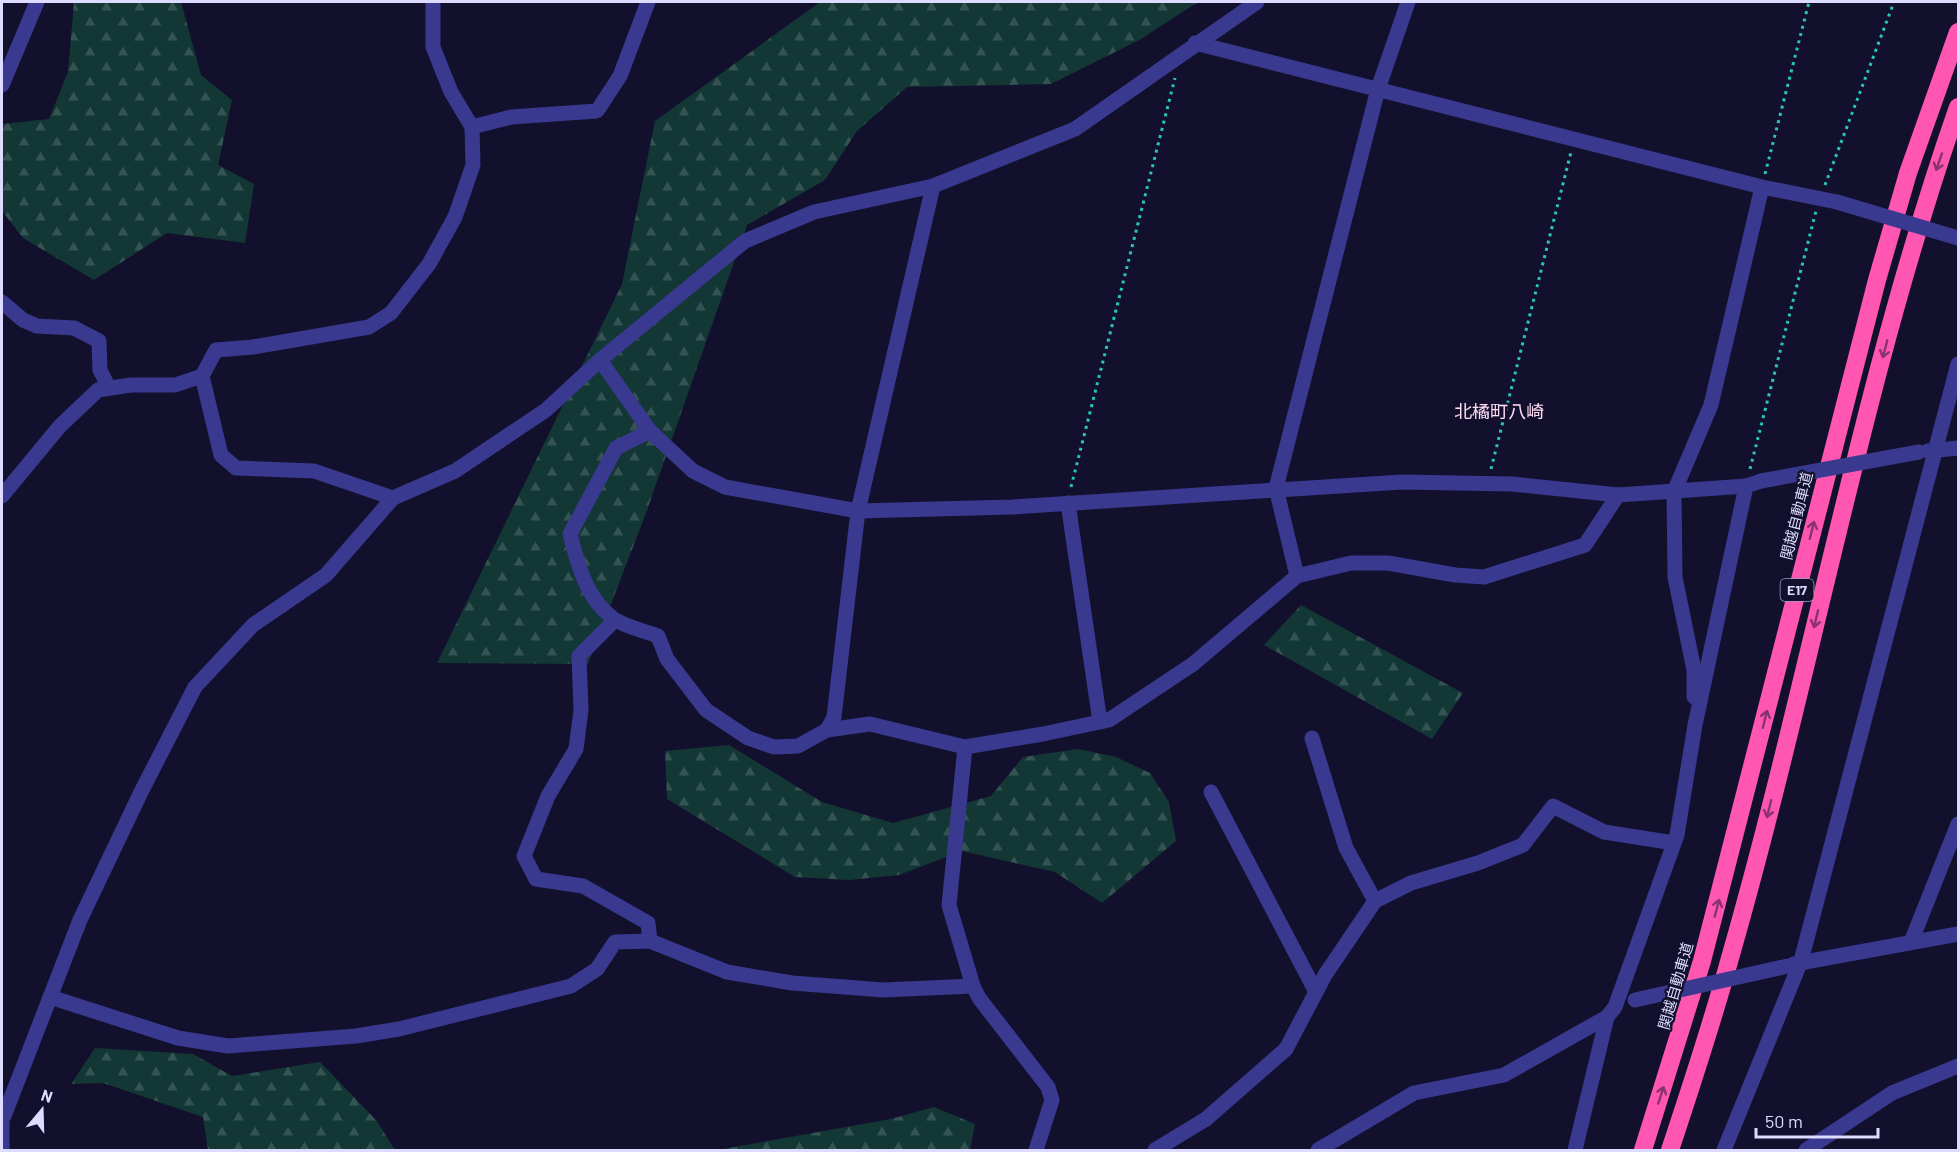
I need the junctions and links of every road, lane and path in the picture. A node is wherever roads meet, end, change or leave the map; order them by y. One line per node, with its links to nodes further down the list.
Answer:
1 (37, 2): 11 (street)
2 (434, 2): 14 (street)
3 (648, 2): 14 (street)
4 (1257, 2): 9 (street)
5 (1408, 2): 12 (street)
6 (1809, 2): 17 (path)
7 (1894, 2): 18 (path)
8 (1959, 32): 63 (highway, 関越自動車道 / E17, one-way to 8)
9 (1195, 43): 10 (street); 12 (street)
10 (1181, 53): 16 (street); 35 (path)
11 (2, 85)
12 (1378, 89): 15 (street); 30 (street)
13 (1959, 106): 64 (highway, E17, one-way to 64)
14 (472, 127): 23 (street)
15 (1575, 139): 17 (street); 28 (path)
16 (933, 186): 21 (street); 36 (street)
17 (1762, 187): 18 (street); 31 (street)
18 (1820, 198): 19 (street, bridge); 29 (path)
19 (1959, 238)
20 (2, 302): 24 (street)
21 (600, 360): 25 (street); 34 (street)
22 (1959, 364): 27 (street)
23 (202, 376): 24 (street); 34 (street)
24 (110, 388): 33 (street)
25 (651, 431): 36 (street); 38 (street)
26 (1959, 448): 27 (street)
27 (1936, 450): 29 (street, bridge); 51 (street)
28 (1487, 484): 30 (street); 32 (street)
29 (1746, 486): 31 (street); 40 (street)
30 (1276, 488): 35 (street); 37 (street)
31 (1674, 492): 32 (street); 40 (street)
32 (1618, 495): 37 (street)
33 (2, 496)
34 (393, 498): 54 (street)
35 (1068, 503): 36 (street); 39 (street)
36 (858, 511): 41 (street)
37 (1297, 576): 39 (street)
38 (615, 620): 41 (street); 49 (street)
39 (1100, 722): 43 (street)
40 (1695, 725): 46 (street)
41 (827, 730): 43 (street)
42 (1312, 738): 47 (street)
43 (965, 747): 52 (street)
44 (1211, 792): 53 (street)
45 (1959, 824): 50 (street)
46 (1674, 843): 47 (street); 55 (street)
47 (1375, 901): 53 (street)
48 (1959, 934): 50 (street)
49 (650, 941): 52 (street); 54 (street)
50 (1911, 942): 51 (street)
51 (1795, 964): 55 (street, bridge); 65 (street)
52 (973, 986): 59 (street)
53 (1316, 992): 60 (street)
54 (50, 997): 57 (street)
55 (1611, 1012): 61 (street); 62 (street)
56 (1959, 1066): 66 (street)
57 (3, 1114): 58 (street)
58 (2, 1150)
59 (1036, 1150)
60 (1155, 1150)
61 (1318, 1150)
62 (1575, 1150)
63 (1643, 1150)
64 (1670, 1150)
65 (1724, 1150)
66 (1806, 1150)

